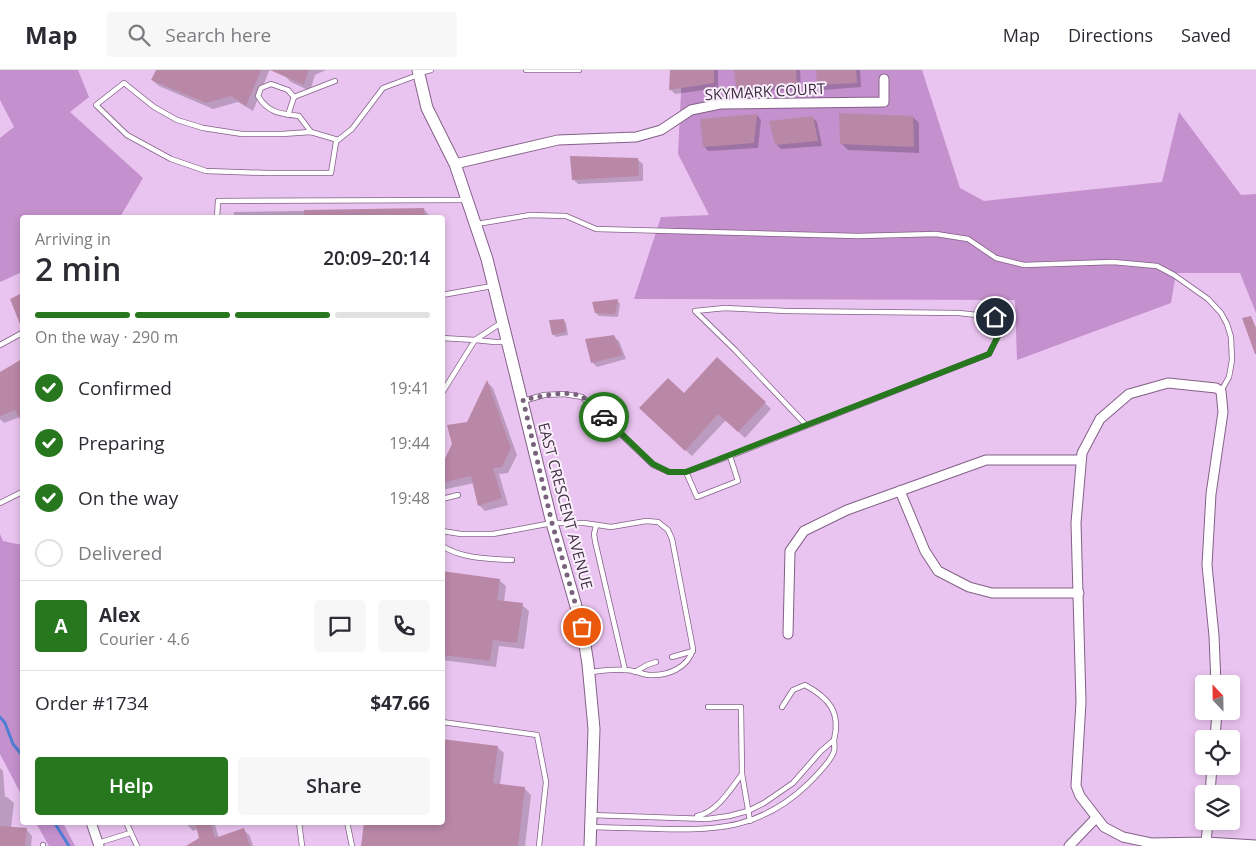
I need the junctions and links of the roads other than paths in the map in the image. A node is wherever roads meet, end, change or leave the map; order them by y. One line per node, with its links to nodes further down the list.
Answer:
1 (431, 70): 4 (lane)
2 (526, 70): 3 (lane)
3 (579, 70)
4 (419, 73): 10 (lane); 11 (street, EAST CRESCENT AVENUE)
5 (884, 79): 11 (street, SKYMARK COURT)
6 (335, 81): 7 (lane)
7 (294, 97): 8 (lane); 8 (lane)
8 (288, 115): 9 (lane)
9 (311, 132): 10 (lane); 10 (lane)
10 (338, 140)
11 (455, 164): 12 (street, EAST CRESCENT AVENUE)
12 (467, 200): 13 (lane); 14 (street, EAST CRESCENT AVENUE)
13 (218, 215)
14 (476, 225): 15 (street, EAST CRESCENT AVENUE); 24 (lane)
15 (494, 286): 16 (lane); 17 (street, EAST CRESCENT AVENUE)
16 (445, 294)
17 (502, 322): 20 (lane); 21 (street, EAST CRESCENT AVENUE)
18 (20, 334): 22 (lane)
19 (445, 338): 20 (lane)
20 (475, 340): 21 (lane); 23 (lane)
21 (508, 342): 25 (street, EAST CRESCENT AVENUE)
22 (0, 344)
23 (445, 387)
24 (1221, 391): 28 (street); 48 (street)
25 (523, 400): 29 (lane); 35 (street, EAST CRESCENT AVENUE)
26 (806, 425): 26 (lane); 27 (lane)
27 (730, 456): 29 (lane); 29 (lane)
28 (1081, 460): 30 (street); 40 (street)
29 (686, 472)
30 (900, 491): 40 (street); 41 (street)
31 (20, 493): 34 (lane)
32 (458, 495): 33 (lane)
33 (445, 498)
34 (0, 503)
35 (552, 523): 36 (lane); 37 (lane); 46 (street, EAST CRESCENT AVENUE)
36 (596, 526): 42 (lane); 45 (lane)
37 (445, 532)
38 (445, 548): 39 (lane)
39 (512, 560)
40 (1079, 593): 56 (street)
41 (788, 634)
42 (693, 652): 43 (lane); 47 (lane)
43 (672, 657)
44 (656, 662): 47 (lane)
45 (626, 670): 46 (lane); 47 (lane)
46 (589, 672): 58 (street, EAST CRESCENT AVENUE)
47 (635, 672)
48 (1216, 675)
49 (708, 706): 53 (lane)
50 (782, 707): 52 (lane)
51 (445, 722): 71 (lane)
52 (834, 740): 54 (lane); 57 (lane)
53 (742, 774): 54 (lane); 55 (lane)
54 (748, 811): 55 (lane); 57 (lane)
55 (691, 818): 58 (lane)
56 (1096, 818): 65 (street); 73 (street)
57 (750, 820): 58 (lane)
58 (591, 821): 72 (street, EAST CRESCENT AVENUE)
59 (91, 825): 66 (street)
60 (127, 825): 64 (lane)
61 (299, 825): 69 (lane)
62 (348, 825): 70 (lane)
63 (1207, 830): 65 (street)
64 (130, 832): 66 (lane); 68 (lane)
65 (1206, 842): 67 (street)
66 (99, 845)
67 (1256, 845)
68 (137, 846)
69 (302, 846)
70 (352, 846)
71 (538, 846)
72 (590, 846)
73 (1069, 846)

